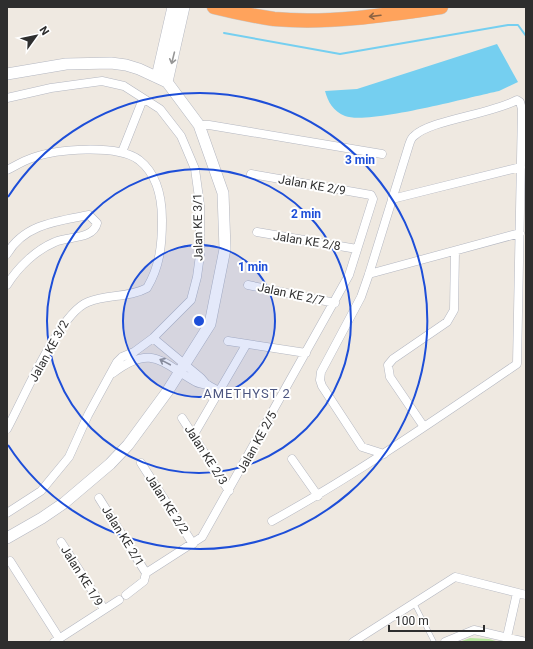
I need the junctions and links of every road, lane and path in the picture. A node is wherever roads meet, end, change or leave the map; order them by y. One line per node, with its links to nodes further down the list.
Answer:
1 (173, 7): 5 (street)
2 (184, 7): 5 (street)
3 (214, 7): 4 (highway, one-way to 3)
4 (441, 7)
5 (174, 31): 7 (street)
6 (7, 74): 7 (street)
7 (162, 79): 10 (street)
8 (7, 98): 9 (street, Jalan KE 3/1)
9 (143, 98): 11 (street); 28 (street, Jalan KE 3/1)
10 (199, 125): 12 (street); 32 (street)
11 (122, 152): 14 (street, Jalan KE 3/2); 37 (street, Jalan KE 3/2)
12 (382, 154)
13 (521, 167): 17 (street); 17 (street); 19 (street)
14 (7, 170)
15 (251, 174): 16 (street, Jalan KE 2/9)
16 (373, 196): 20 (street, Jalan KE 2/5)
17 (392, 199): 24 (street)
18 (257, 232): 20 (street, Jalan KE 2/8)
19 (520, 233): 21 (street); 23 (street)
20 (357, 249): 27 (street, Jalan KE 2/5)
21 (455, 251): 24 (street); 36 (street)
22 (7, 254): 25 (street)
23 (523, 270): 36 (street)
24 (369, 274): 39 (street)
25 (7, 285)
26 (248, 285): 27 (street, Jalan KE 2/7)
27 (335, 303): 31 (street, Jalan KE 2/5)
28 (153, 338): 32 (street); 33 (street, Jalan KE 3/1)
29 (228, 340): 30 (street)
30 (246, 345): 31 (street); 34 (street)
31 (306, 353): 42 (street, Jalan KE 2/5)
32 (182, 368): 33 (street, one-way to 33); 34 (street); 47 (street)
33 (110, 376): 45 (street, Jalan KE 3/1)
34 (218, 391): 38 (street)
35 (182, 418): 38 (street, Jalan KE 2/3)
36 (424, 428): 39 (street)
37 (7, 429)
38 (193, 436): 42 (street, Jalan KE 2/3)
39 (384, 454): 43 (street)
40 (292, 459): 43 (street)
41 (141, 463): 49 (street, Jalan KE 2/2)
42 (229, 491): 49 (street, Jalan KE 2/5)
43 (318, 496): 46 (street)
44 (99, 498): 51 (street, Jalan KE 2/1)
45 (7, 513)
46 (272, 521)
47 (7, 538)
48 (61, 542): 55 (street, Jalan KE 1/9)
49 (193, 544): 51 (street, Jalan KE 2/5)
50 (10, 561): 57 (street)
51 (146, 574): 55 (street, Jalan KE 2/5)
52 (517, 593): 53 (street); 54 (street); 56 (street)
53 (526, 595)
54 (413, 603): 58 (street); 59 (lane)
55 (104, 609): 57 (street, Jalan KE 2/5)
56 (507, 637): 60 (street); 61 (street)
57 (56, 640)
58 (353, 642)
59 (434, 642)
60 (445, 642)
61 (525, 642)

